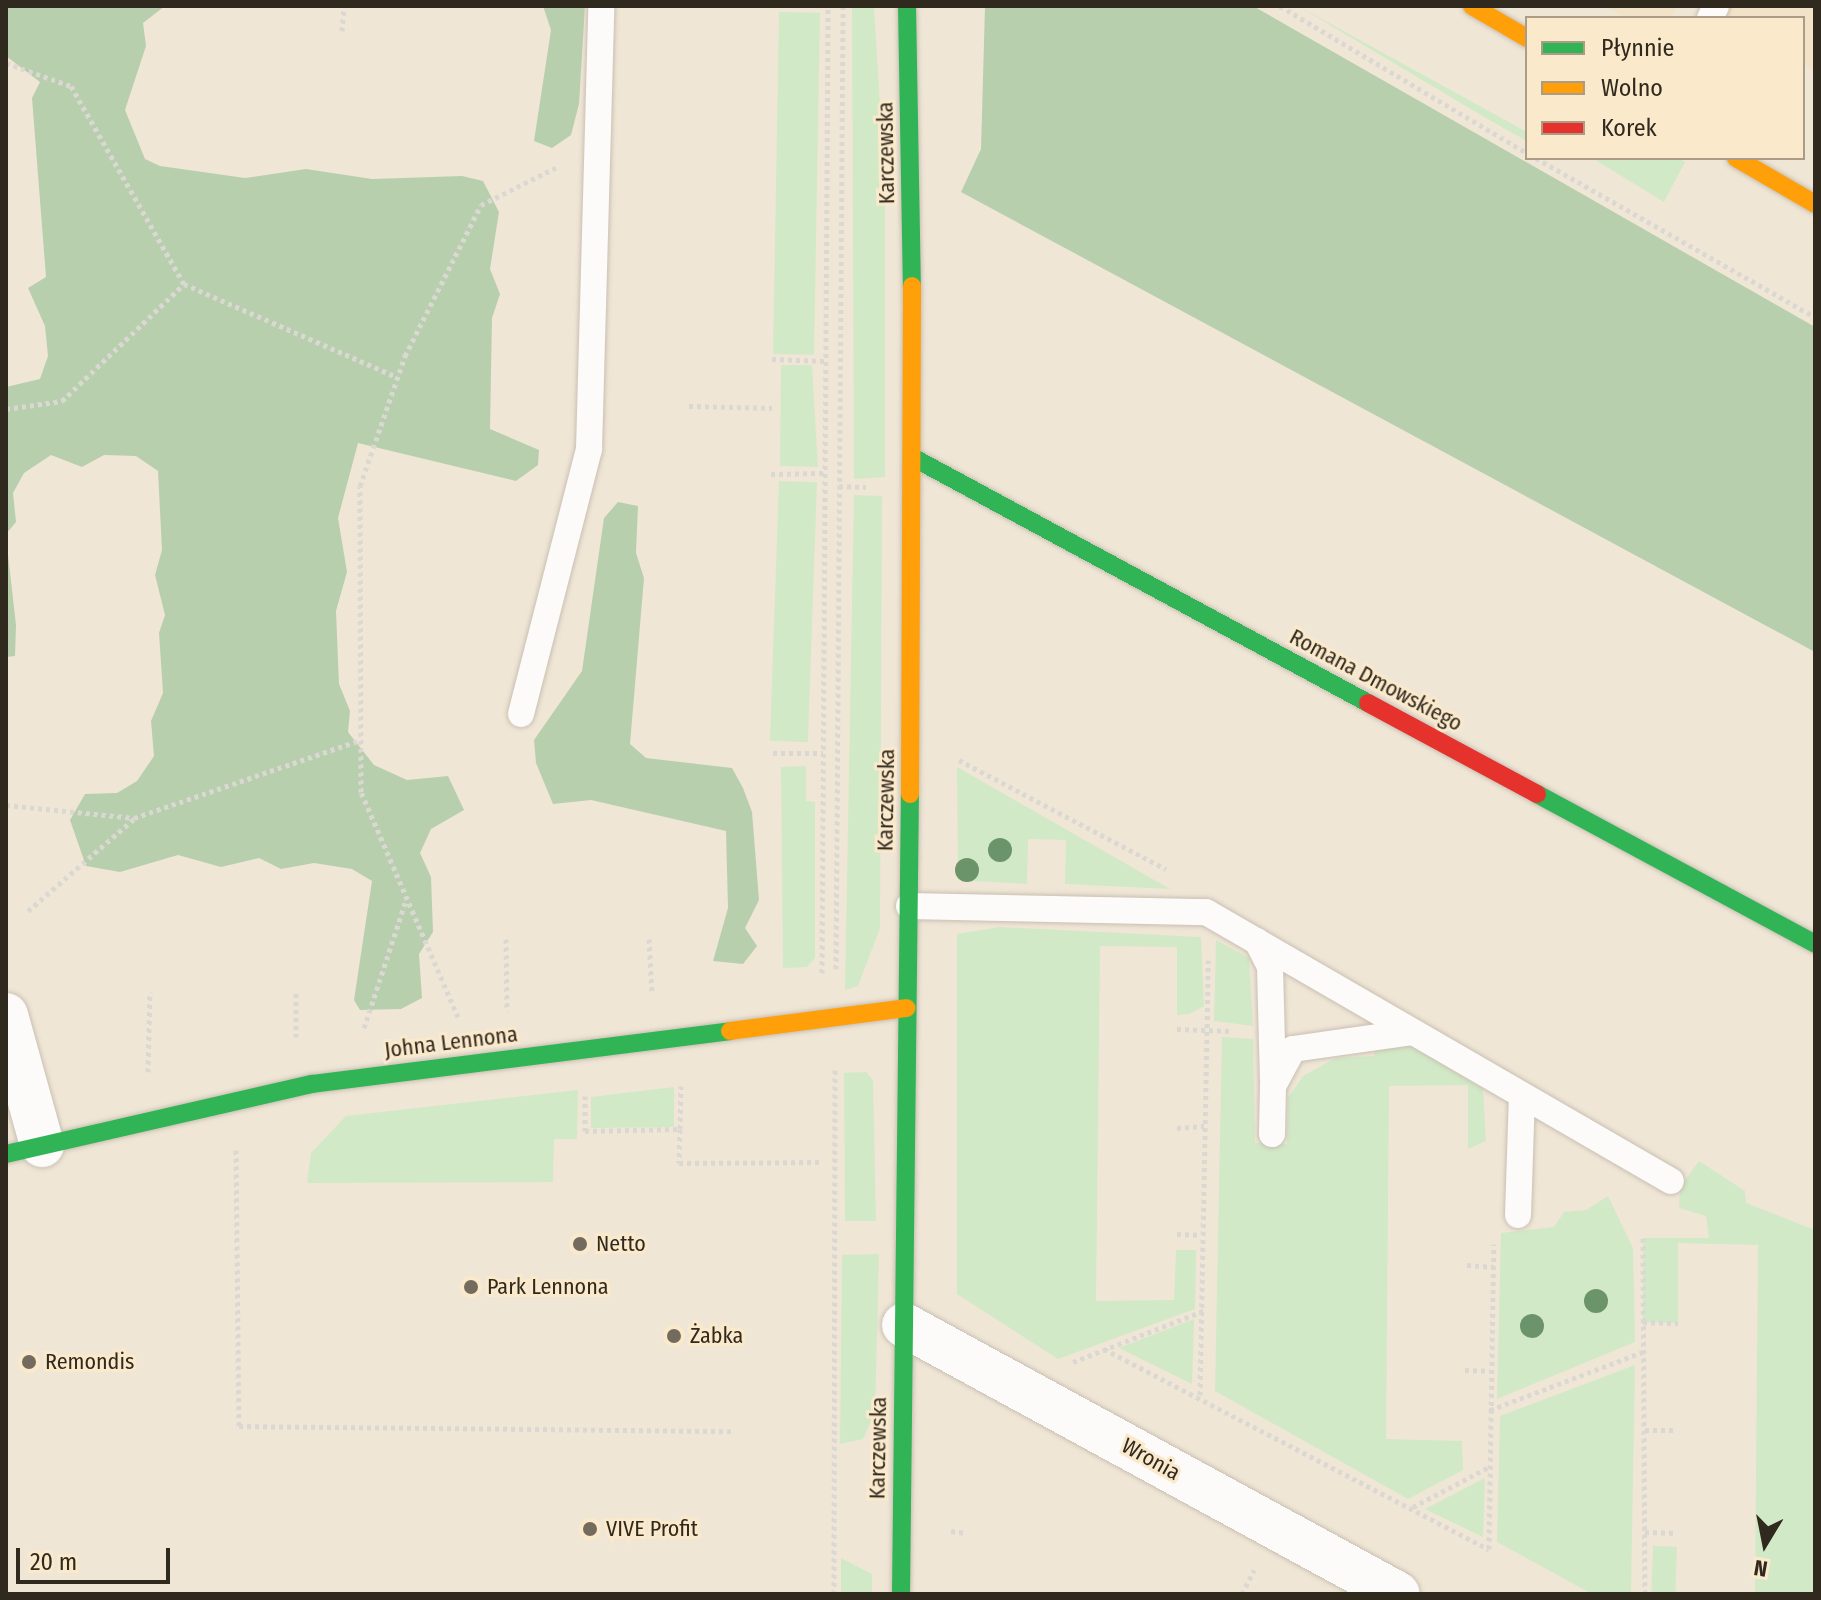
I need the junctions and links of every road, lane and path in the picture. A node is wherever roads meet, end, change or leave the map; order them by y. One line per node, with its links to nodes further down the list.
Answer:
1 (344, 6): 8 (path)
2 (601, 6): 11 (lane)
3 (828, 6): 19 (path)
4 (843, 6): 44 (path)
5 (907, 6): 24 (street, Karczewska)
6 (1280, 6): 12 (path)
7 (1472, 6): 9 (street)
8 (342, 31)
9 (1525, 37)
10 (6, 63): 16 (path)
11 (597, 147): 20 (path); 27 (lane)
12 (1525, 152)
13 (1540, 160): 17 (path)
14 (1739, 160): 15 (street)
15 (1815, 204)
16 (184, 284): 20 (path); 23 (path)
17 (1815, 317)
18 (772, 359): 19 (path)
19 (825, 361): 25 (path)
20 (397, 377): 28 (path)
21 (689, 406): 22 (path)
22 (772, 408)
23 (6, 409)
24 (914, 458): 36 (street, Karczewska); 42 (street, Romana Dmowskiego)
25 (824, 473): 26 (path); 30 (path)
26 (771, 474)
27 (521, 714)
28 (361, 740): 33 (path); 35 (path)
29 (773, 753): 30 (path)
30 (823, 753): 43 (path)
31 (947, 754): 34 (path)
32 (6, 805): 33 (path)
33 (134, 818): 37 (path)
34 (1171, 872)
35 (406, 900): 52 (path); 54 (path)
36 (909, 906): 40 (lane); 48 (street, Karczewska)
37 (28, 911)
38 (506, 939): 49 (path)
39 (649, 939): 47 (path)
40 (1257, 941): 56 (lane); 61 (lane)
41 (1208, 942): 55 (path)
42 (1815, 944)
43 (822, 982)
44 (836, 984)
45 (150, 992): 58 (path)
46 (296, 993): 57 (path)
47 (652, 995)
48 (907, 1008): 51 (street, Johna Lennona); 81 (street, Karczewska)
49 (507, 1012)
50 (6, 1015): 68 (street)
51 (835, 1016): 68 (street, Johna Lennona); 97 (path)
52 (459, 1018)
53 (1177, 1029): 55 (path)
54 (363, 1030)
55 (1207, 1030): 63 (path)
56 (1412, 1032): 61 (lane); 62 (lane)
57 (296, 1042)
58 (148, 1077)
59 (586, 1079): 65 (path)
60 (681, 1082): 65 (path)
61 (1273, 1086): 66 (lane)
62 (1522, 1097): 70 (lane); 71 (lane)
63 (1204, 1126): 64 (path); 73 (path)
64 (1177, 1128)
65 (680, 1129): 69 (path)
66 (1272, 1134)
67 (236, 1145): 91 (path)
68 (24, 1149)
69 (820, 1162)
70 (1671, 1181)
71 (1518, 1215)
72 (1177, 1234): 73 (path)
73 (1201, 1235): 78 (path)
74 (1494, 1237): 77 (path)
75 (1643, 1238): 79 (path)
76 (1467, 1265): 77 (path)
77 (1494, 1267): 86 (path)
78 (1203, 1311): 82 (path); 87 (path)
79 (1643, 1322): 80 (path); 83 (path)
80 (1678, 1323)
81 (904, 1325): 98 (street, Karczewska); 100 (street, Wronia)
82 (1104, 1349): 84 (path); 87 (path)
83 (1643, 1352): 88 (path); 89 (path)
84 (1067, 1364)
85 (1465, 1370): 86 (path)
86 (1490, 1371): 88 (path)
87 (1200, 1395): 93 (path)
88 (1490, 1410): 92 (path)
89 (1645, 1430): 90 (path); 94 (path)
90 (1677, 1430)
91 (732, 1431)
92 (1490, 1467): 93 (path); 93 (path)
93 (1412, 1508)
94 (1645, 1532): 95 (path); 101 (path)
95 (1677, 1533)
96 (1260, 1559): 99 (path)
97 (834, 1594)
98 (901, 1594)
99 (1242, 1594)
100 (1398, 1594)
101 (1645, 1594)

